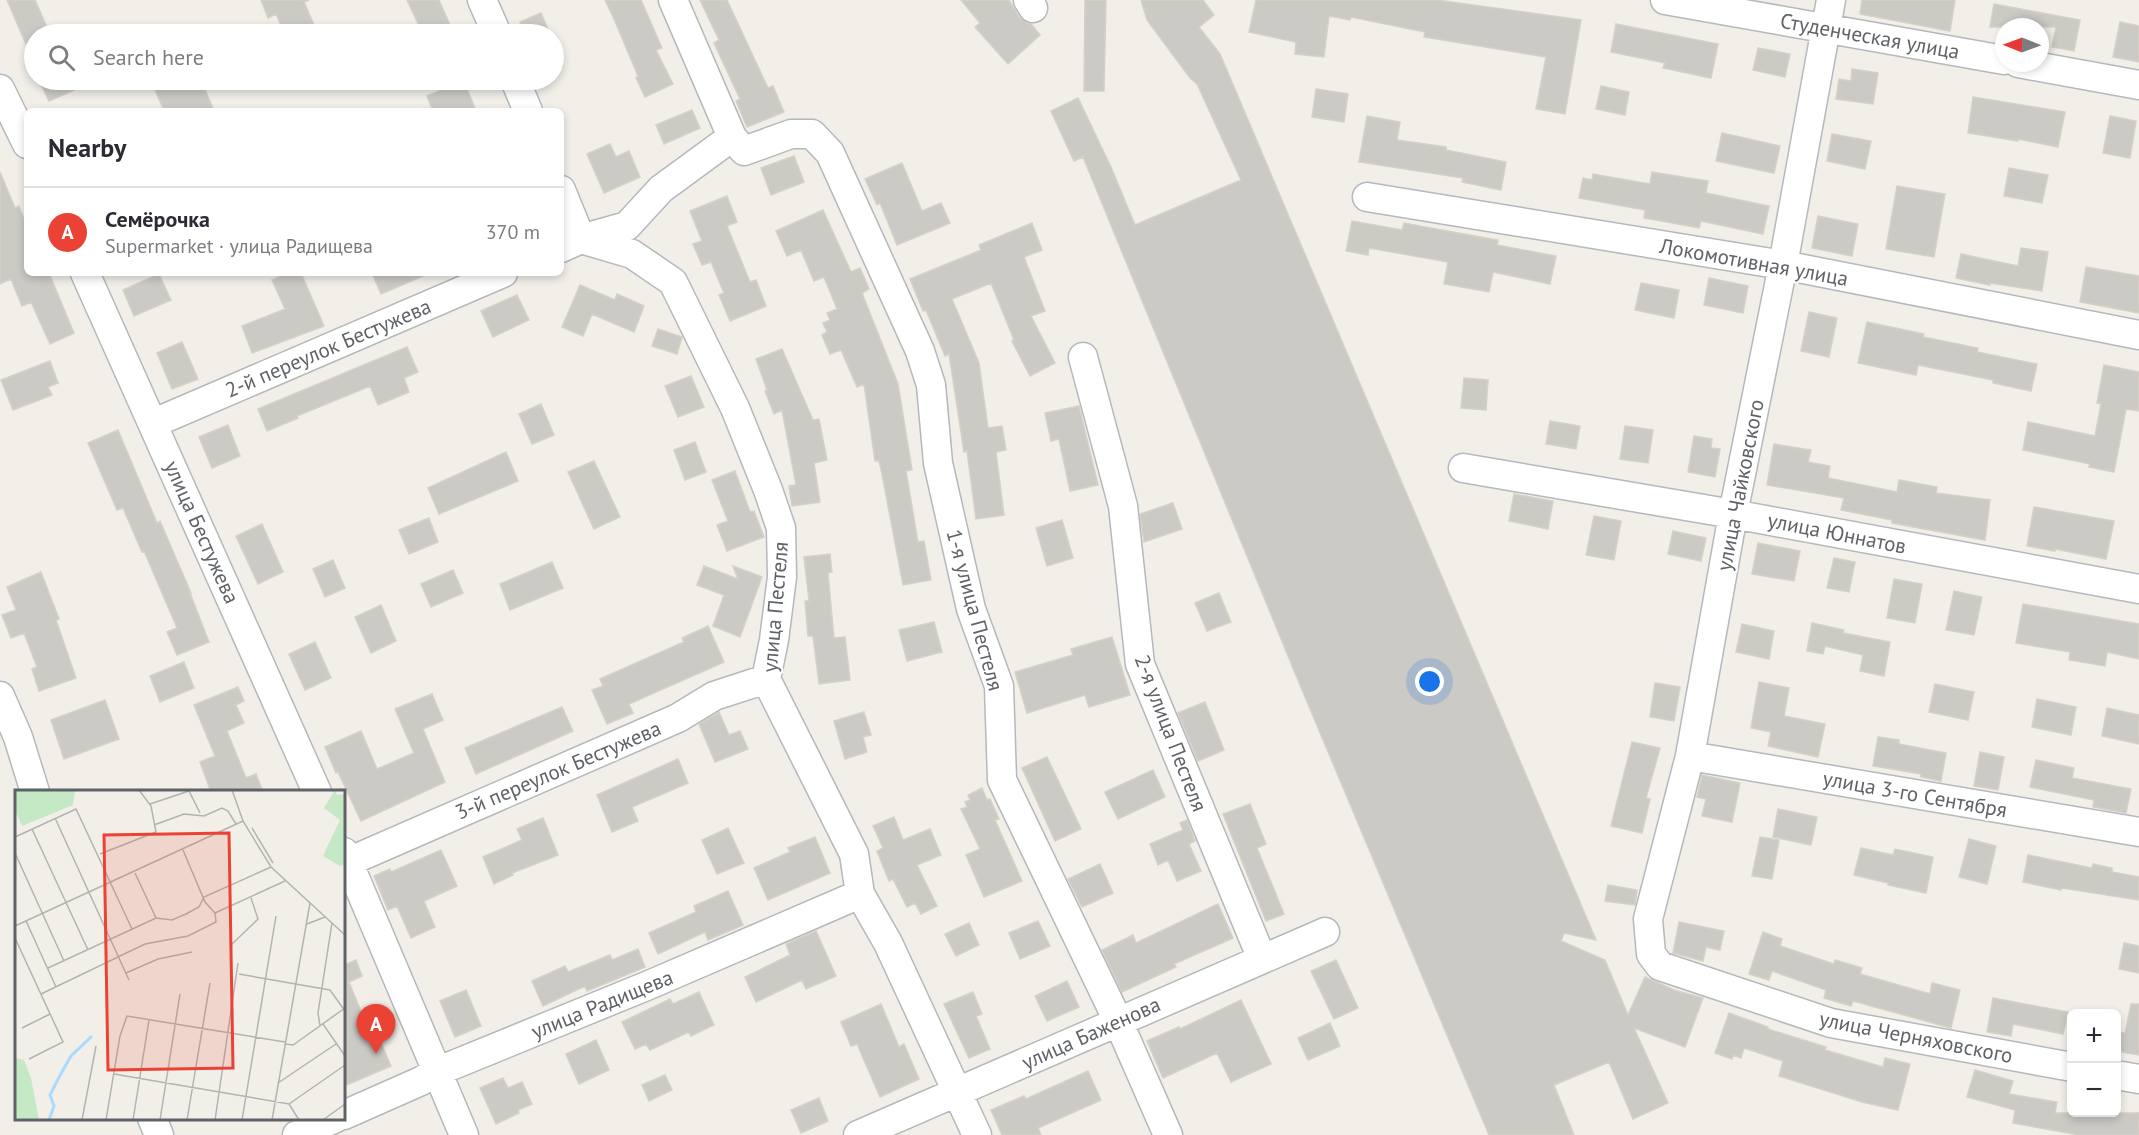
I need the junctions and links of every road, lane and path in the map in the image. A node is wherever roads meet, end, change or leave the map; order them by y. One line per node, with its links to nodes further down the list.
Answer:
1 (482, 0): 5 (street)
2 (674, 0): 14 (street)
3 (1665, 0): 6 (street, Студенческая улица)
4 (1831, 0): 6 (street, улица Чайковского)
5 (493, 24)
6 (1826, 28): 7 (street, Студенческая улица); 18 (street, улица Чайковского)
7 (1995, 58)
8 (2049, 69): 9 (street)
9 (2139, 85)
10 (0, 89): 13 (street)
11 (519, 90): 12 (street)
12 (527, 108)
13 (24, 138)
14 (732, 138): 17 (street); 38 (street, 1-я улица Пестеля)
15 (1367, 197): 18 (street, Локомотивная улица)
16 (564, 206): 17 (street)
17 (571, 244): 27 (street, улица Пестеля)
18 (1783, 265): 21 (street, Локомотивная улица); 25 (street, улица Чайковского)
19 (86, 276): 23 (street, улица Бестужева)
20 (496, 276): 23 (street, 2-й переулок Бестужева)
21 (2139, 335)
22 (1083, 357): 36 (street, 2-я улица Пестеля)
23 (154, 423): 31 (street, улица Бестужева)
24 (1463, 468): 25 (street, улица Юннатов)
25 (1733, 514): 26 (street, улица Юннатов); 29 (street, улица Чайковского)
26 (2139, 589)
27 (766, 679): 33 (street, 3-й переулок Бестужева); 34 (street, улица Пестеля)
28 (0, 696): 30 (street)
29 (1690, 756): 32 (street, улица 3-го Сентября); 37 (street, улица Чайковского)
30 (34, 790)
31 (316, 790)
32 (2139, 832)
33 (346, 857): 40 (street)
34 (860, 894): 40 (street, улица Радищева); 43 (street, улица Пестеля)
35 (1325, 932): 36 (street, улица Баженова)
36 (1262, 959): 38 (street, улица Баженова)
37 (1660, 966): 39 (street, улица Черняховского)
38 (1118, 1021): 43 (street, улица Баженова); 52 (street, 1-я улица Пестеля)
39 (2067, 1066)
40 (436, 1072): 44 (street, улица Радищева); 49 (street)
41 (2121, 1076): 42 (street)
42 (2139, 1079)
43 (958, 1092): 50 (street, улица Баженова); 51 (street, улица Пестеля)
44 (345, 1115)
45 (152, 1120): 47 (street)
46 (334, 1120): 48 (street)
47 (159, 1135)
48 (297, 1135)
49 (464, 1135)
50 (858, 1135)
51 (976, 1135)
52 (1168, 1135)

